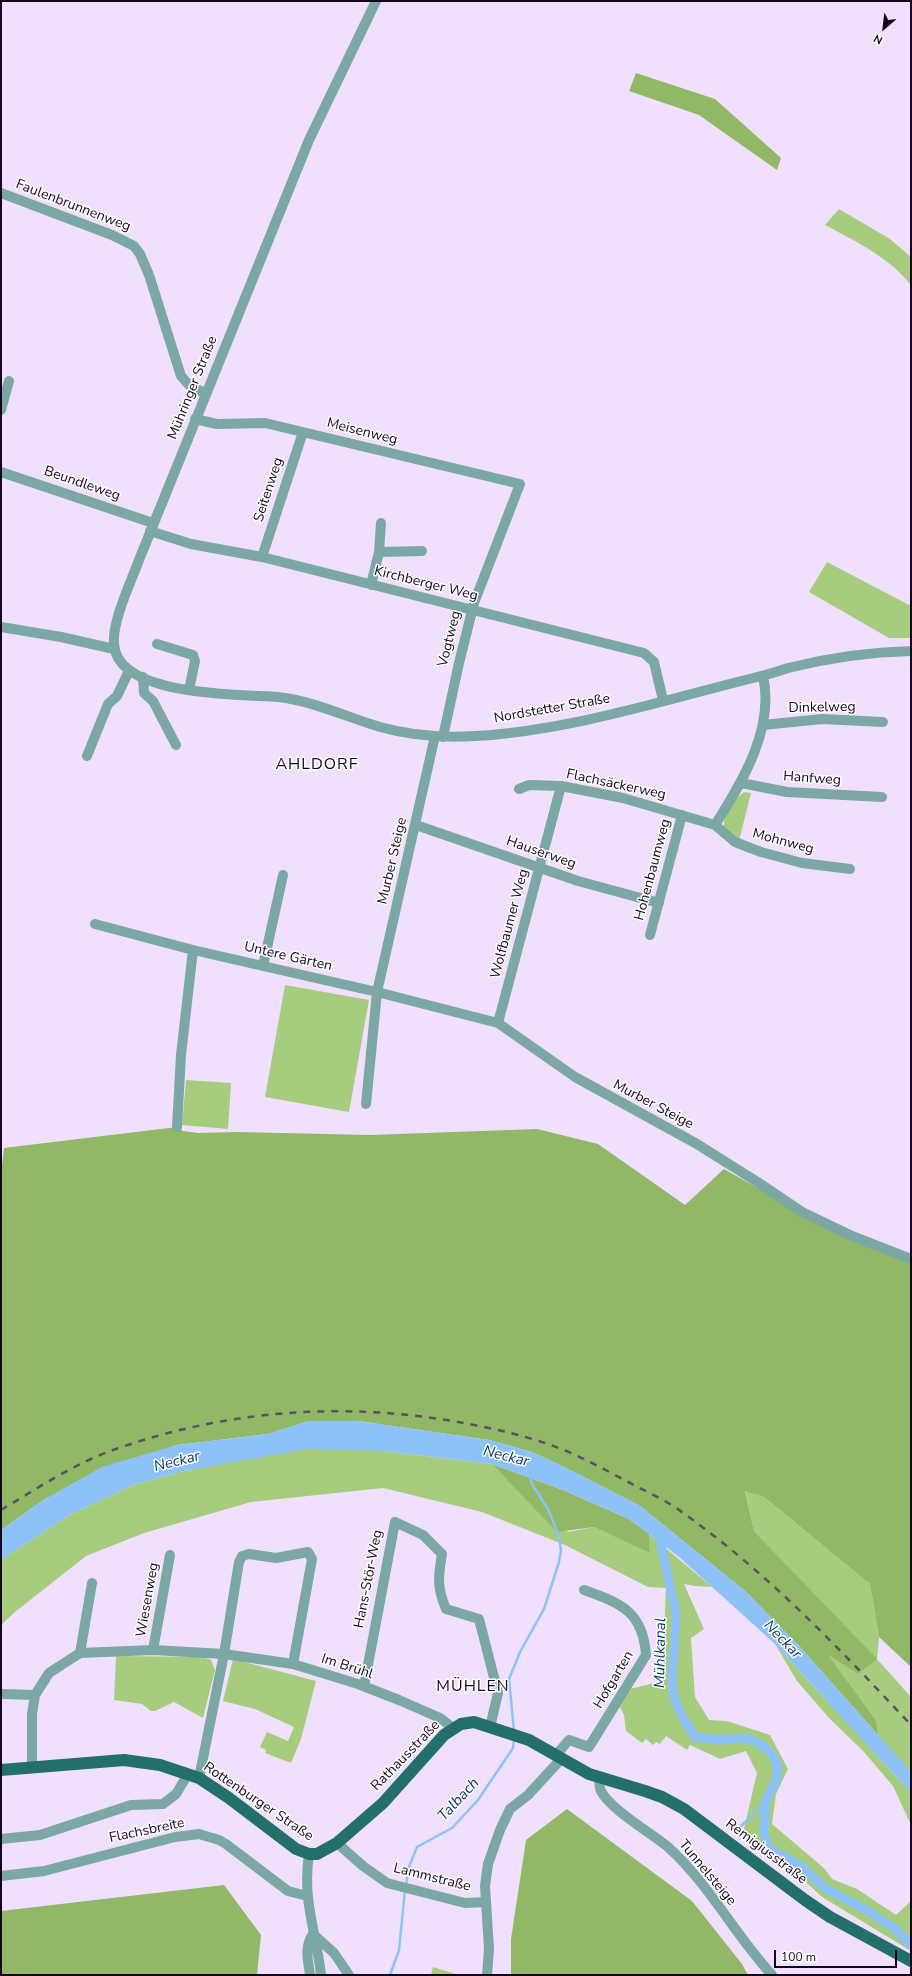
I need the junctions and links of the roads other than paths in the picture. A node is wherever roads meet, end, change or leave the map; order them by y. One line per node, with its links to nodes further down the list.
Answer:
1 (376, 1): 4 (street, Mühringer Straße)
2 (1, 193): 4 (street, Faulenbrunnenweg)
3 (9, 381): 5 (street)
4 (206, 394): 6 (street, Mühringer Straße)
5 (1, 410)
6 (195, 419): 7 (street, Meisenweg); 11 (street, Mühringer Straße)
7 (303, 432): 9 (street, Meisenweg); 14 (street, Seitenweg)
8 (1, 472): 11 (street, Beundleweg)
9 (520, 484): 16 (street, Vogtweg)
10 (381, 523): 13 (street)
11 (152, 527): 14 (street, Kirchberger Weg); 19 (street, Mühringer Straße)
12 (422, 551): 13 (street)
13 (379, 552): 15 (street)
14 (262, 557): 15 (street, Kirchberger Weg)
15 (371, 585): 16 (street, Kirchberger Weg)
16 (472, 611): 25 (street, Kirchberger Weg); 28 (street, Vogtweg)
17 (1, 627): 19 (street)
18 (157, 644): 24 (street)
19 (114, 649): 21 (street)
20 (911, 651): 22 (street, Nordstetter Straße)
21 (128, 671): 23 (street, Nordstetter Straße); 30 (street)
22 (763, 676): 25 (street, Nordstetter Straße); 27 (street)
23 (143, 677): 24 (street, Nordstetter Straße); 29 (street)
24 (189, 690): 28 (street, Nordstetter Straße)
25 (663, 700): 28 (street, Nordstetter Straße)
26 (883, 722): 27 (street, Dinkelweg)
27 (763, 725): 31 (street)
28 (439, 737): 36 (street, Murber Steige)
29 (176, 745)
30 (87, 756)
31 (740, 783): 34 (street, Hanfweg); 37 (street)
32 (561, 786): 33 (street, Flachsäckerweg); 35 (street, Flachsäckerweg); 38 (street, Wolfbaumer Weg)
33 (519, 789)
34 (882, 797)
35 (682, 815): 37 (street, Hohenbaumweg); 41 (street, Hohenbaumweg)
36 (416, 825): 38 (street, Hauserweg); 46 (street, Murber Steige)
37 (715, 825): 39 (street, Mohnweg)
38 (539, 868): 41 (street, Hauserweg); 47 (street, Wolfbaumer Weg)
39 (850, 869)
40 (283, 875): 45 (street)
41 (659, 903): 43 (street, Hohenbaumweg)
42 (95, 924): 44 (street, Untere Gärten)
43 (650, 935)
44 (193, 950): 45 (street, Untere Gärten); 49 (street)
45 (264, 966): 46 (street, Untere Gärten)
46 (377, 992): 47 (street, Murber Steige); 48 (street, Murber Steige)
47 (498, 1023): 50 (street, Murber Steige)
48 (366, 1104)
49 (177, 1127)
50 (911, 1259)
51 (170, 1555): 54 (street, Wiesenweg)
52 (92, 1583): 55 (street)
53 (584, 1590): 63 (street, Hofgarten)
54 (153, 1650): 55 (street, Im Brühl); 56 (street, Im Brühl)
55 (80, 1654): 60 (street, Im Brühl)
56 (224, 1654): 57 (street, Im Brühl); 57 (street); 66 (street)
57 (293, 1664): 58 (street, Im Brühl)
58 (364, 1686): 61 (street, Hans-Stör-Weg); 62 (street, Im Brühl)
59 (1, 1694): 60 (street)
60 (36, 1696): 64 (street, Im Brühl)
61 (490, 1727): 62 (main road, Rathausstraße); 63 (main road, Rathausstraße)
62 (453, 1728): 69 (main road, Rathausstraße)
63 (559, 1757): 67 (main road, Rathausstraße); 73 (street)
64 (32, 1766): 65 (main road, Rottenburger Straße); 66 (main road, Rottenburger Straße)
65 (1, 1770)
66 (194, 1776): 68 (street, Flachsbreite); 70 (main road, Rottenburger Straße)
67 (599, 1779): 75 (main road, Remigiusstraße); 80 (street, Tunnelsteige)
68 (1, 1839)
69 (337, 1843): 70 (main road, Rathausstraße); 73 (street, Lammstraße)
70 (309, 1854): 72 (street)
71 (1, 1876): 72 (street, Flachsbreite)
72 (307, 1896): 74 (street)
73 (486, 1902): 79 (street)
74 (312, 1934): 76 (street); 77 (street); 78 (street)
75 (911, 1962)
76 (310, 1975)
77 (321, 1975)
78 (349, 1975)
79 (487, 1975)
80 (772, 1975)

